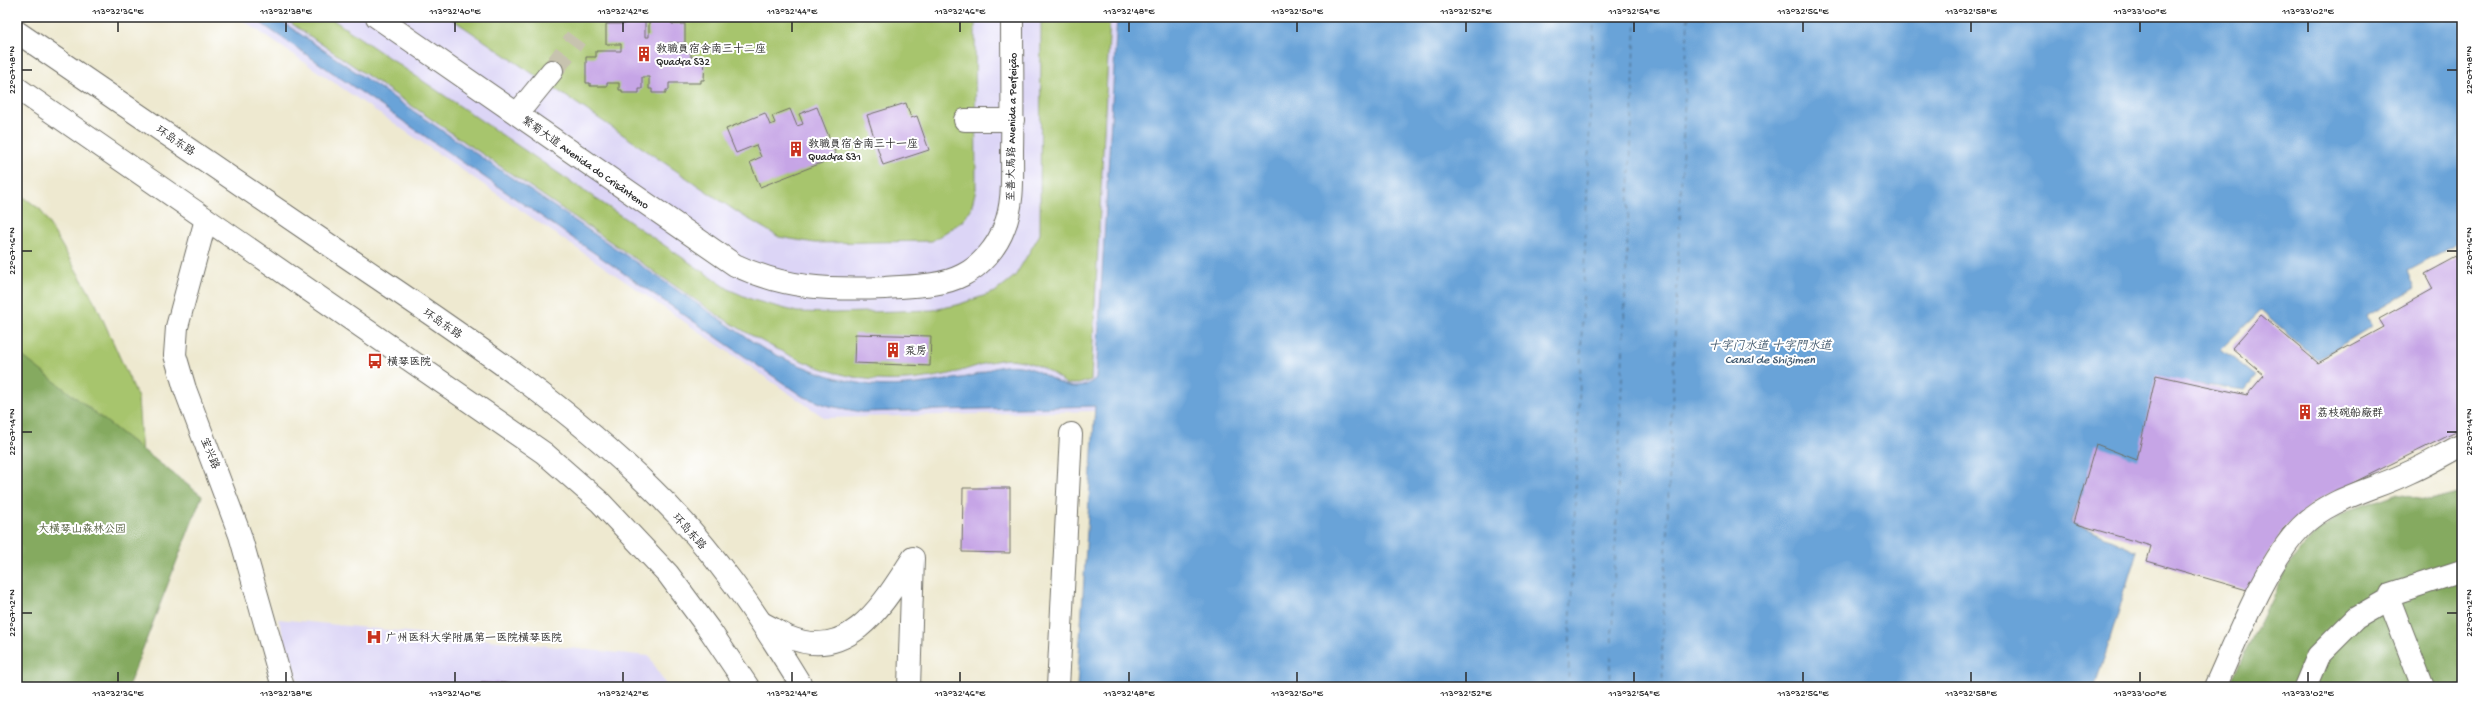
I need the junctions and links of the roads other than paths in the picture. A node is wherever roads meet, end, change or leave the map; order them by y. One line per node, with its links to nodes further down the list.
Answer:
1 (377, 17): 6 (street, 繁菊大道 Avenida do Crisântemo)
2 (1012, 17): 8 (street, 至善大馬路 Avenida a Perfeição)
3 (17, 32): 15 (street, 环岛东路)
4 (552, 71): 6 (street)
5 (17, 88): 9 (street)
6 (517, 114): 10 (street, 繁菊大道 Avenida do Crisântemo)
7 (965, 120): 8 (street)
8 (1013, 120): 10 (street, 至善大馬路 Avenida a Perfeição)
9 (206, 219): 16 (street, 宝兴路); 17 (street)
10 (804, 287)
11 (1071, 434): 20 (street)
12 (2462, 445): 21 (street)
13 (2462, 571): 14 (street)
14 (2389, 598): 22 (street); 23 (street)
15 (764, 624): 18 (street, 环岛东路); 19 (street)
16 (283, 687)
17 (748, 687)
18 (802, 687)
19 (909, 687)
20 (1058, 687)
21 (2214, 687)
22 (2305, 687)
23 (2423, 687)

